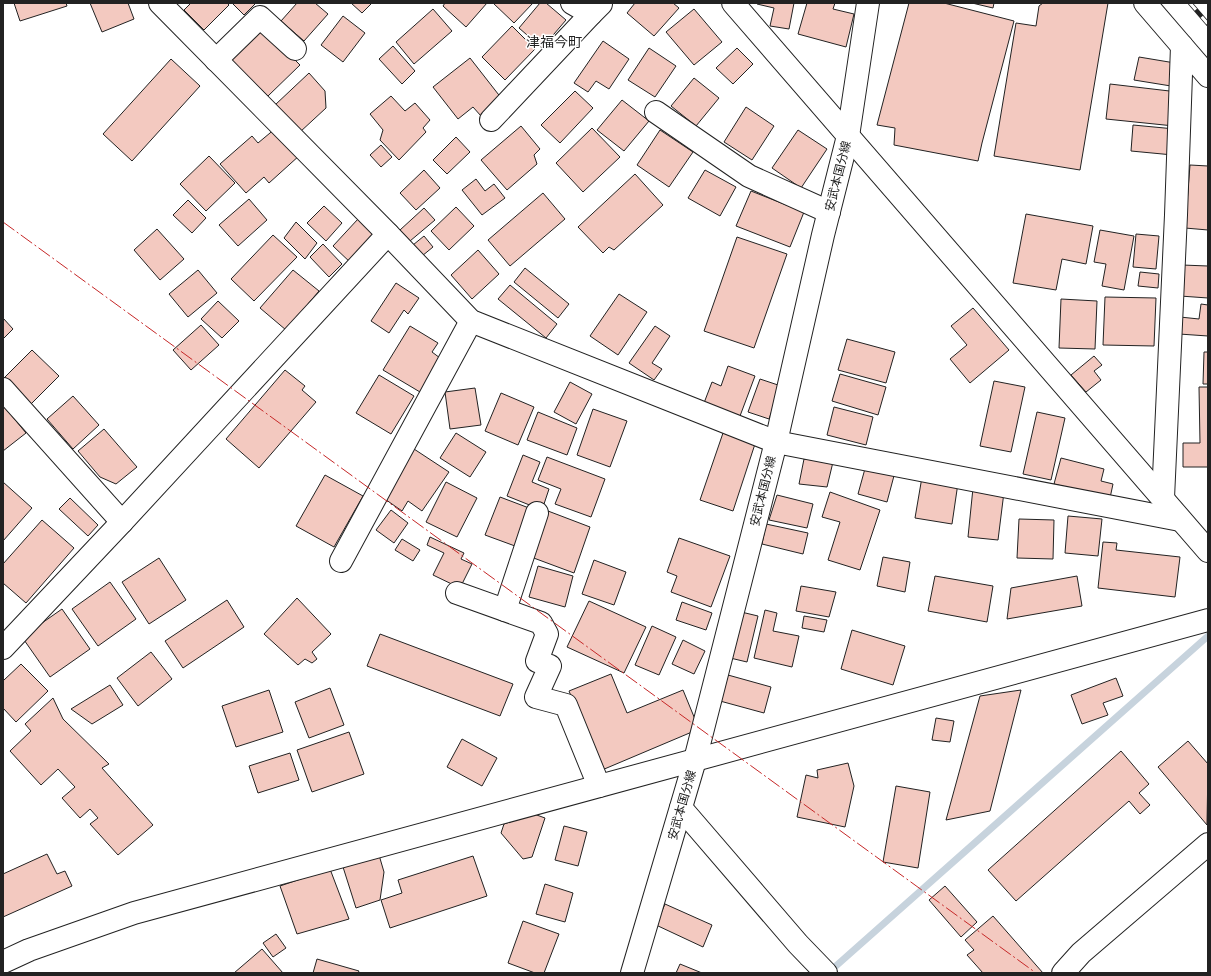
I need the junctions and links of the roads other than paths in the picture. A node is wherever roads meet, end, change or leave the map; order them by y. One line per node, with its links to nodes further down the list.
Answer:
1 (160, 3): 9 (street)
2 (572, 3): 6 (street)
3 (733, 3): 13 (street)
4 (868, 3): 13 (street, 安武本国分線)
5 (1145, 3): 7 (street)
6 (597, 8): 12 (street)
7 (1182, 46): 10 (street); 19 (street)
8 (295, 49): 9 (street)
9 (216, 60): 15 (street)
10 (1208, 76)
11 (656, 112): 14 (street)
12 (491, 120)
13 (848, 136): 14 (street, 安武本国分線); 19 (street)
14 (829, 212): 18 (street, 安武本国分線)
15 (388, 234): 16 (street); 22 (street)
16 (471, 321): 18 (street); 24 (street)
17 (3, 389): 22 (street)
18 (776, 442): 21 (street); 29 (street, 安武本国分線)
19 (1163, 498): 21 (street)
20 (537, 513): 26 (street)
21 (1180, 520): 23 (street)
22 (122, 522): 28 (street)
23 (1208, 551)
24 (341, 561)
25 (456, 593): 26 (street)
26 (505, 610): 30 (street)
27 (1208, 620): 29 (street)
28 (3, 648)
29 (695, 760): 30 (street); 31 (street, 安武本国分線)
30 (599, 786): 33 (street)
31 (681, 808): 34 (street, 安武本国分線); 35 (street)
32 (1208, 844): 36 (street)
33 (3, 962)
34 (632, 973)
35 (826, 973)
36 (1063, 973)

